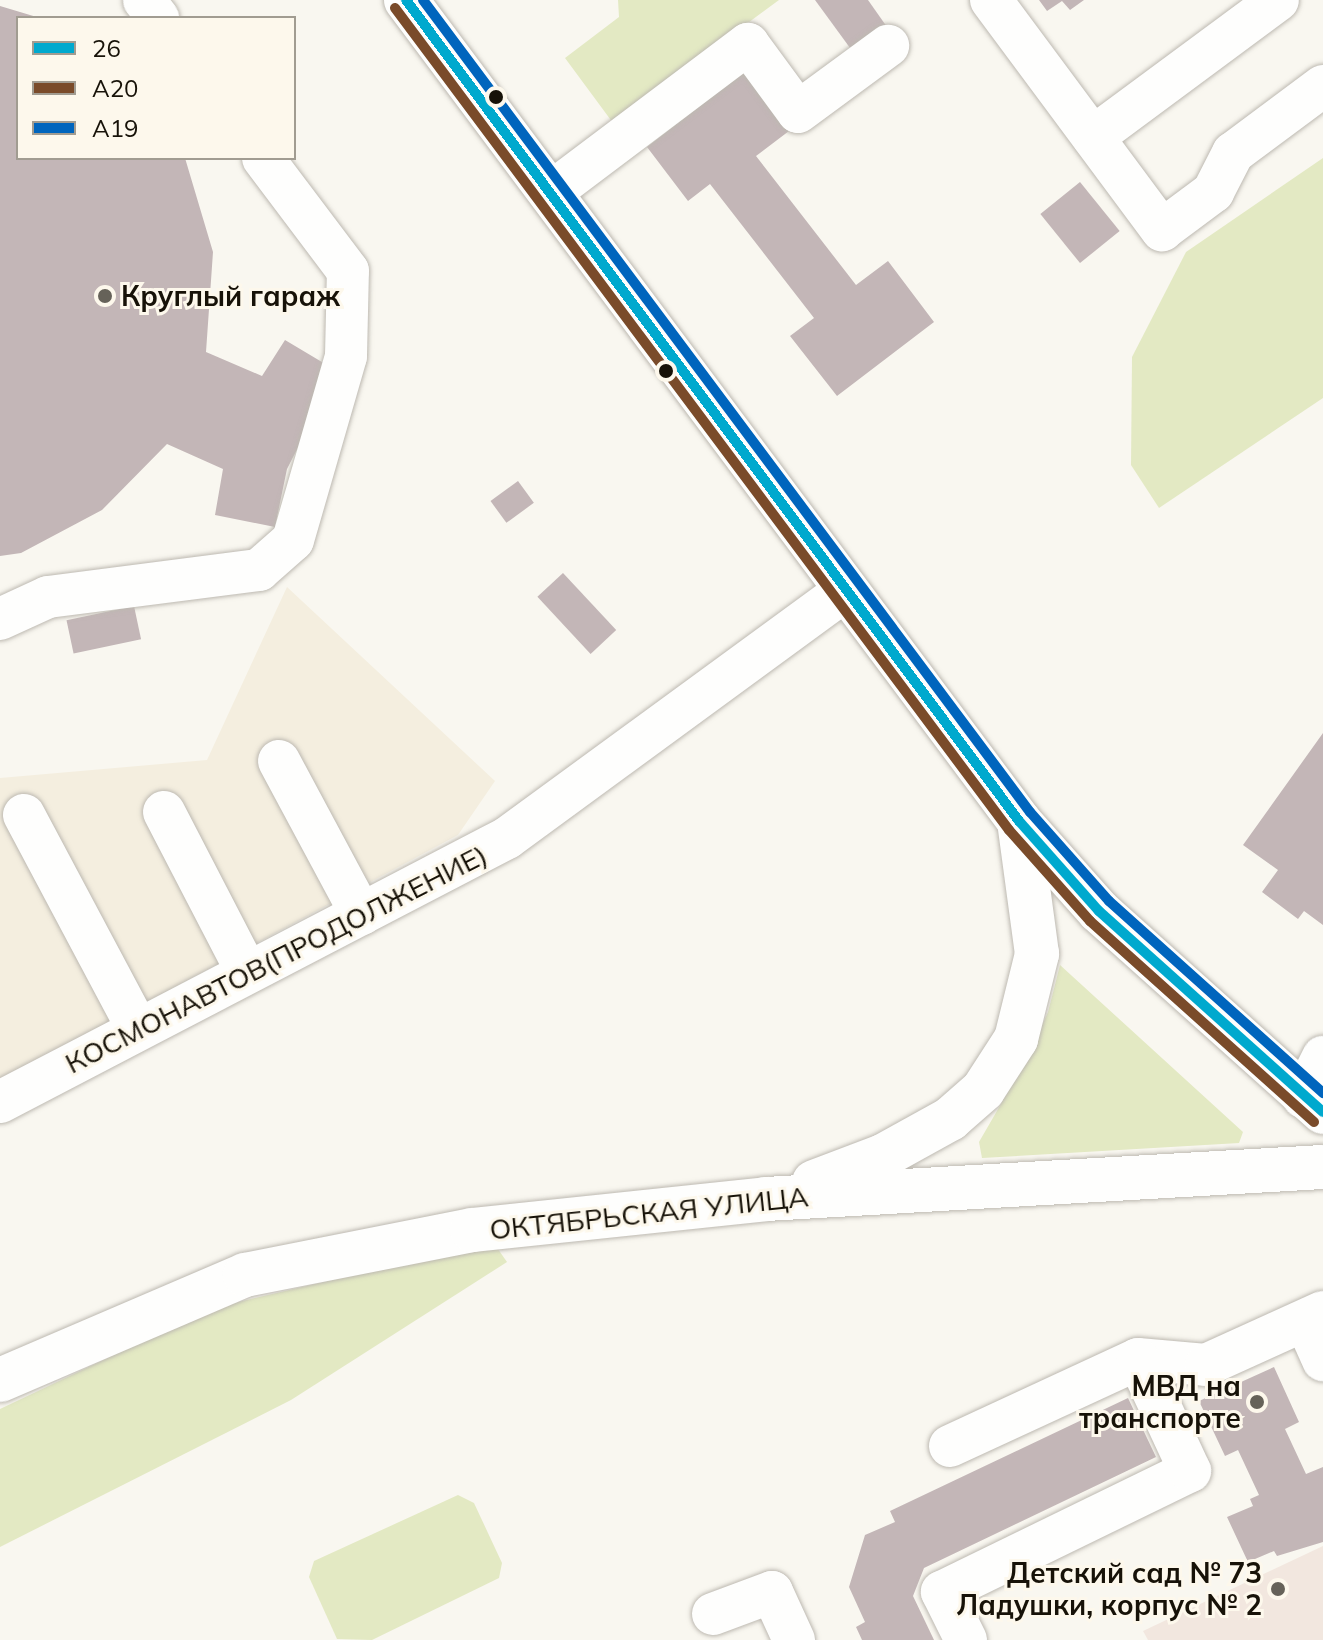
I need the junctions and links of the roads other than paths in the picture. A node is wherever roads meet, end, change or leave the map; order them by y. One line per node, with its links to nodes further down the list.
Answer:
1 (144, 0): 5 (lane)
2 (406, 0): 10 (main road)
3 (991, 0): 8 (lane)
4 (1278, 0): 8 (lane)
5 (156, 16)
6 (888, 46): 10 (lane)
7 (1323, 86): 8 (lane)
8 (1093, 137)
9 (265, 160): 12 (lane)
10 (550, 193): 11 (main road)
11 (847, 589): 16 (main road); 17 (lane, КОСМОНАВТОВ(ПРОДОЛЖЕНИЕ))
12 (0, 619)
13 (279, 761): 17 (lane)
14 (164, 812): 18 (lane)
15 (24, 815): 19 (lane)
16 (1019, 821): 22 (main road); 24 (main road)
17 (361, 914): 18 (lane, КОСМОНАВТОВ(ПРОДОЛЖЕНИЕ))
18 (247, 972): 19 (lane, КОСМОНАВТОВ(ПРОДОЛЖЕНИЕ))
19 (138, 1029): 21 (lane, КОСМОНАВТОВ(ПРОДОЛЖЕНИЕ))
20 (1323, 1057): 22 (lane)
21 (0, 1102)
22 (1313, 1104)
23 (1323, 1167): 24 (main road, ОКТЯБРЬСКАЯ УЛИЦА)
24 (766, 1199): 28 (main road, ОКТЯБРЬСКАЯ УЛИЦА)
25 (1314, 1317): 26 (lane); 27 (lane)
26 (1138, 1359): 29 (lane); 32 (lane)
27 (1323, 1360)
28 (0, 1380)
29 (950, 1446)
30 (713, 1614): 31 (lane)
31 (794, 1640)
32 (966, 1640)

